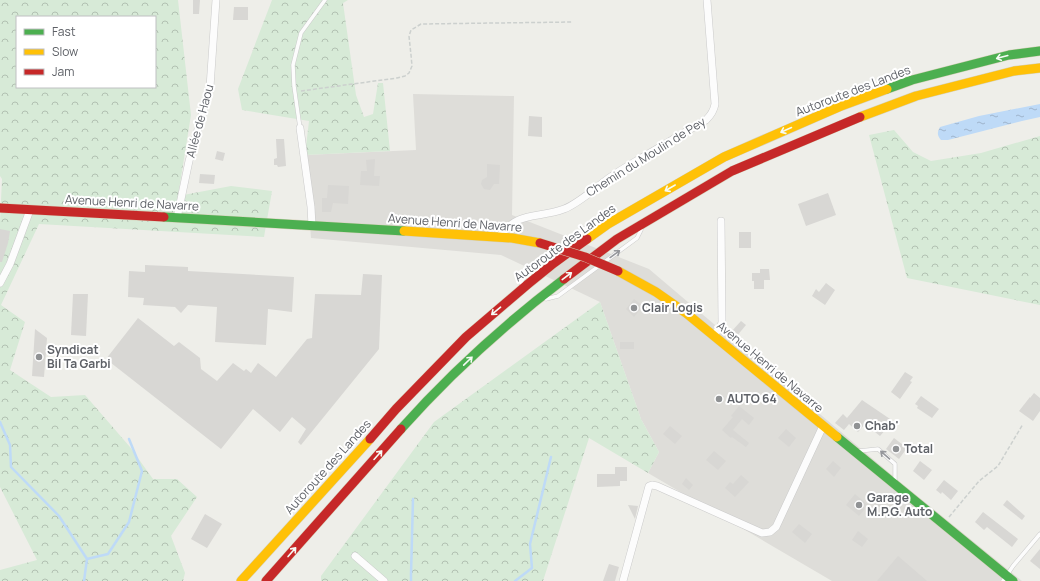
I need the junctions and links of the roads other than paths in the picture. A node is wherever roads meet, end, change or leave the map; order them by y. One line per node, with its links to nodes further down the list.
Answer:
1 (216, 0): 9 (street, Allée de Haou)
2 (325, 0): 6 (lane)
3 (707, 0): 12 (street, Chemin du Moulin de Pey)
4 (1040, 51): 21 (main road, Autoroute des Landes, one-way to 21)
5 (1040, 68): 22 (main road, one-way to 5)
6 (300, 128): 11 (street)
7 (0, 208): 8 (main road, Avenue Henri de Navarre)
8 (30, 210): 9 (main road, Avenue Henri de Navarre); 13 (street)
9 (177, 218): 11 (main road, Avenue Henri de Navarre)
10 (721, 221): 14 (street)
11 (312, 226): 12 (main road, Avenue Henri de Navarre)
12 (499, 236): 14 (main road, Avenue Henri de Navarre, bridge)
13 (0, 283)
14 (714, 335): 15 (main road, Avenue Henri de Navarre)
15 (823, 426): 16 (main road, Avenue Henri de Navarre); 24 (street)
16 (854, 451): 17 (main road, Avenue Henri de Navarre); 17 (lane, one-way to 16)
17 (896, 485): 20 (main road, Avenue Henri de Navarre)
18 (1040, 534): 20 (lane)
19 (355, 556): 23 (street)
20 (1007, 579)
21 (241, 581)
22 (266, 581)
23 (384, 581)
24 (624, 581)

